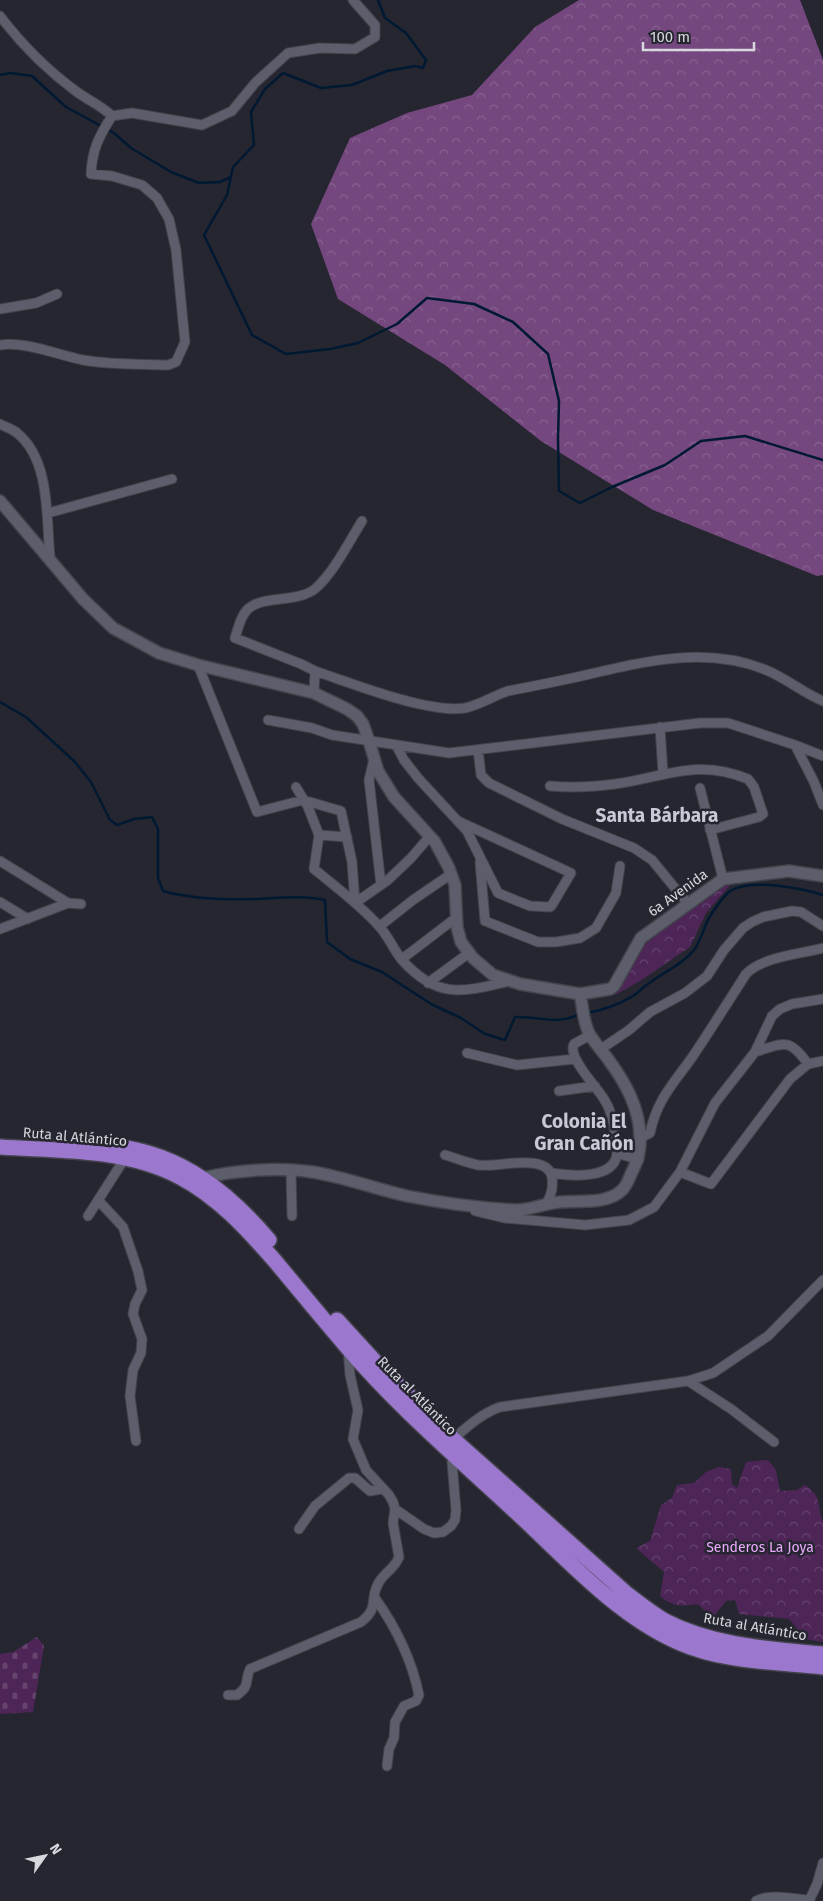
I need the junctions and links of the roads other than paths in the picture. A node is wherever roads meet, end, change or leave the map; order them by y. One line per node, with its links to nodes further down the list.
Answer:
1 (353, 0): 3 (street)
2 (0, 16): 3 (street)
3 (110, 120): 6 (street)
4 (57, 294): 5 (street)
5 (0, 309)
6 (0, 345)
7 (0, 424): 10 (street)
8 (172, 479): 10 (street)
9 (0, 501): 12 (street)
10 (48, 513): 12 (street)
11 (362, 521): 14 (street)
12 (50, 557): 13 (street)
13 (198, 665): 15 (street); 29 (street)
14 (315, 671): 15 (street); 16 (street)
15 (314, 693): 19 (street)
16 (823, 701)
17 (268, 720): 19 (street)
18 (660, 727): 21 (street); 22 (street); 25 (street)
19 (369, 741): 20 (street); 24 (street)
20 (396, 745): 22 (street); 31 (street)
21 (795, 745): 23 (street); 30 (street)
22 (478, 750): 47 (street)
23 (823, 756)
24 (374, 758): 34 (street); 42 (street)
25 (663, 773): 26 (street); 32 (street)
26 (550, 786)
27 (296, 787): 29 (street)
28 (700, 788): 32 (street)
29 (302, 800): 33 (street); 35 (street)
30 (823, 805)
31 (458, 821): 36 (street); 36 (street)
32 (710, 830): 41 (street)
33 (319, 835): 35 (street); 45 (street)
34 (430, 836): 39 (street); 42 (street)
35 (347, 837): 45 (street)
36 (479, 854): 38 (street)
37 (0, 861): 44 (street)
38 (620, 866)
39 (451, 874): 48 (street); 50 (street)
40 (823, 876): 41 (street, 6a Avenida)
41 (723, 879): 47 (street, 6a Avenida)
42 (381, 885): 45 (street)
43 (0, 902): 49 (street)
44 (68, 903): 46 (street); 49 (street)
45 (355, 903): 50 (street)
46 (81, 904)
47 (688, 904): 58 (street, 6a Avenida)
48 (457, 918): 54 (street); 55 (street)
49 (28, 919): 52 (street)
50 (380, 926): 55 (street)
51 (823, 926): 61 (street)
52 (0, 930)
53 (823, 948): 69 (street)
54 (469, 953): 56 (street, 6a Avenida); 57 (street)
55 (402, 960): 57 (street)
56 (510, 981): 57 (street); 58 (street, 6a Avenida)
57 (428, 983)
58 (581, 997): 60 (street)
59 (823, 999): 62 (street)
60 (588, 1030): 61 (street); 64 (street)
61 (601, 1049): 69 (street)
62 (755, 1052): 66 (street); 77 (street)
63 (467, 1053): 64 (street)
64 (575, 1059): 67 (street)
65 (823, 1061): 66 (street)
66 (808, 1064): 77 (street)
67 (595, 1086): 68 (street); 72 (street)
68 (559, 1091)
69 (640, 1138): 75 (street)
70 (0, 1139): 79 (highway, Ruta al Atlántico)
71 (0, 1147): 74 (highway, Ruta al Atlántico)
72 (617, 1153): 75 (street); 78 (street)
73 (445, 1155): 78 (street)
74 (125, 1158): 80 (street); 86 (highway, Ruta al Atlántico)
75 (639, 1160): 82 (street)
76 (290, 1170): 79 (street); 81 (street); 84 (street)
77 (680, 1172): 81 (street)
78 (551, 1173): 82 (street)
79 (203, 1178): 88 (highway, Ruta al Atlántico)
80 (98, 1200): 83 (street); 89 (street)
81 (438, 1201): 82 (street)
82 (547, 1203)
83 (88, 1216)
84 (292, 1216)
85 (823, 1280): 87 (street)
86 (348, 1348): 91 (highway, Ruta al Atlántico); 92 (street)
87 (688, 1381): 88 (street); 90 (street)
88 (453, 1439): 96 (highway, Ruta al Atlántico)
89 (136, 1441)
90 (774, 1442)
91 (454, 1456): 93 (street); 97 (highway, Ruta al Atlántico)
92 (382, 1489): 93 (street); 94 (street)
93 (395, 1509): 95 (street)
94 (298, 1529)
95 (375, 1598): 98 (street); 99 (street)
96 (823, 1654)
97 (823, 1667)
98 (228, 1695)
99 (387, 1766)
100 (823, 1863): 101 (street)
101 (820, 1885): 102 (street)
102 (809, 1900): 103 (street)
103 (756, 1901)

